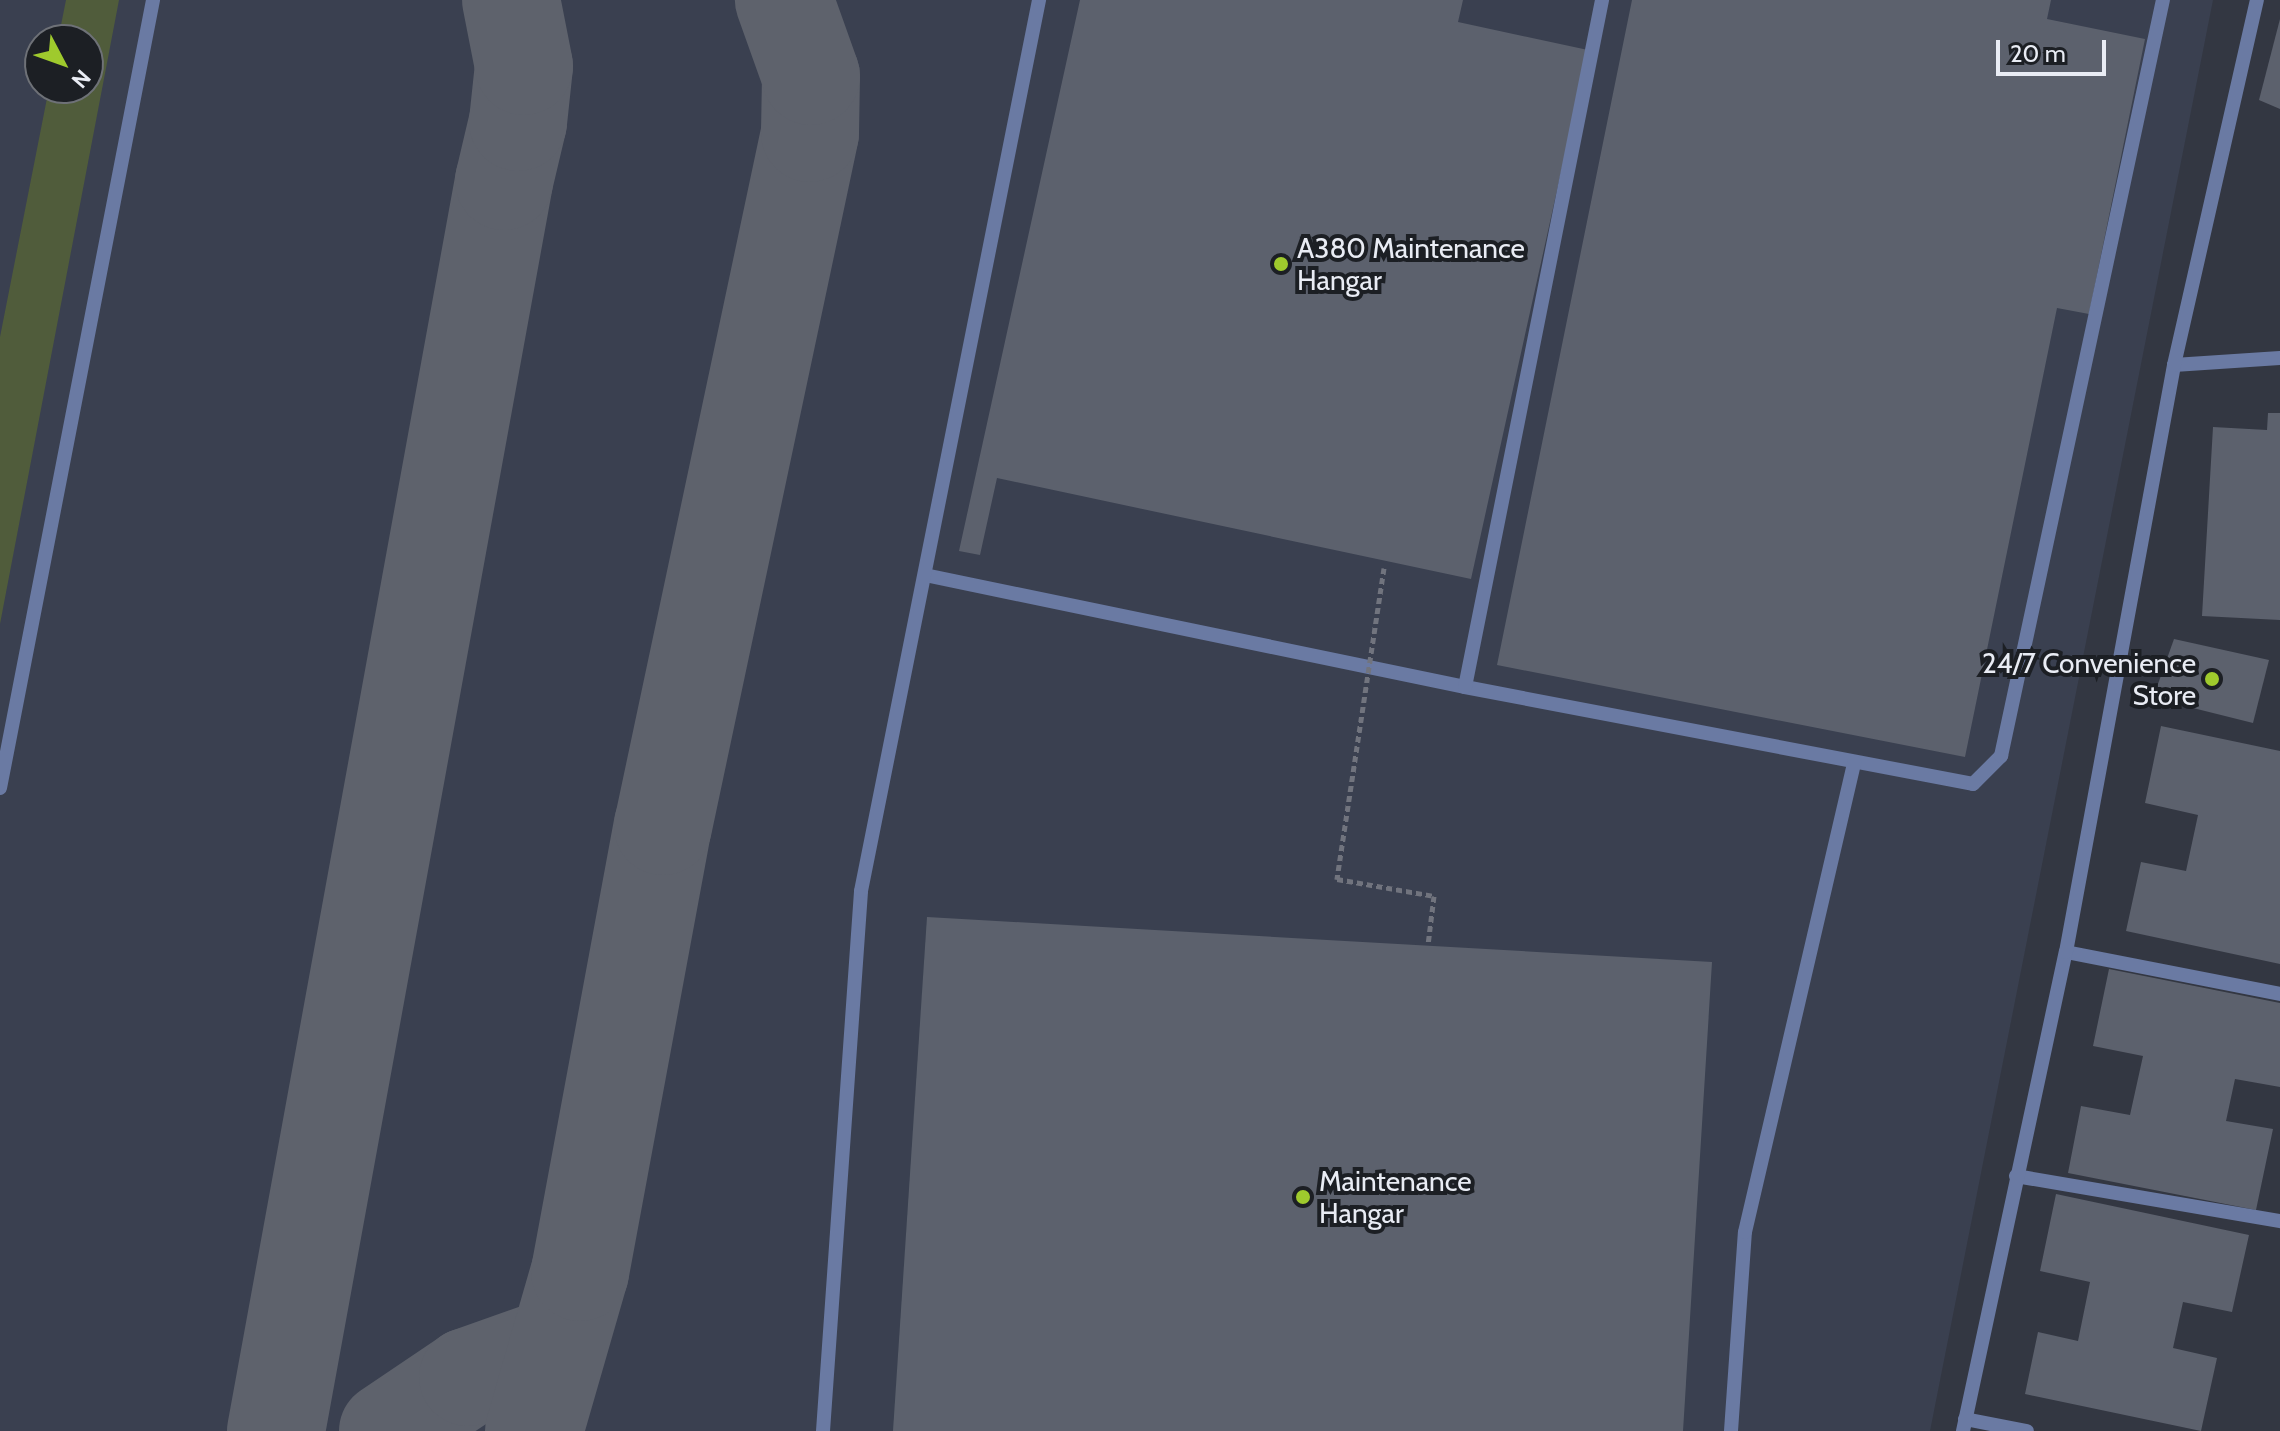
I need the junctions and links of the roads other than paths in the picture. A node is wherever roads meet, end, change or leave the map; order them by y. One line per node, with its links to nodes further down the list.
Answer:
1 (153, 0): 11 (lane)
2 (1039, 0): 8 (lane)
3 (1602, 0): 9 (lane)
4 (2163, 0): 10 (lane)
5 (2257, 0): 7 (lane)
6 (2280, 358): 7 (lane)
7 (2174, 365): 12 (lane)
8 (925, 575): 9 (lane); 17 (lane)
9 (1465, 687): 10 (lane)
10 (1854, 762): 18 (lane)
11 (0, 788)
12 (2066, 952): 13 (lane); 14 (lane)
13 (2280, 994)
14 (2016, 1176): 15 (lane); 16 (lane)
15 (2280, 1221)
16 (1964, 1425): 19 (lane)
17 (823, 1431)
18 (1731, 1431)
19 (2027, 1431)

